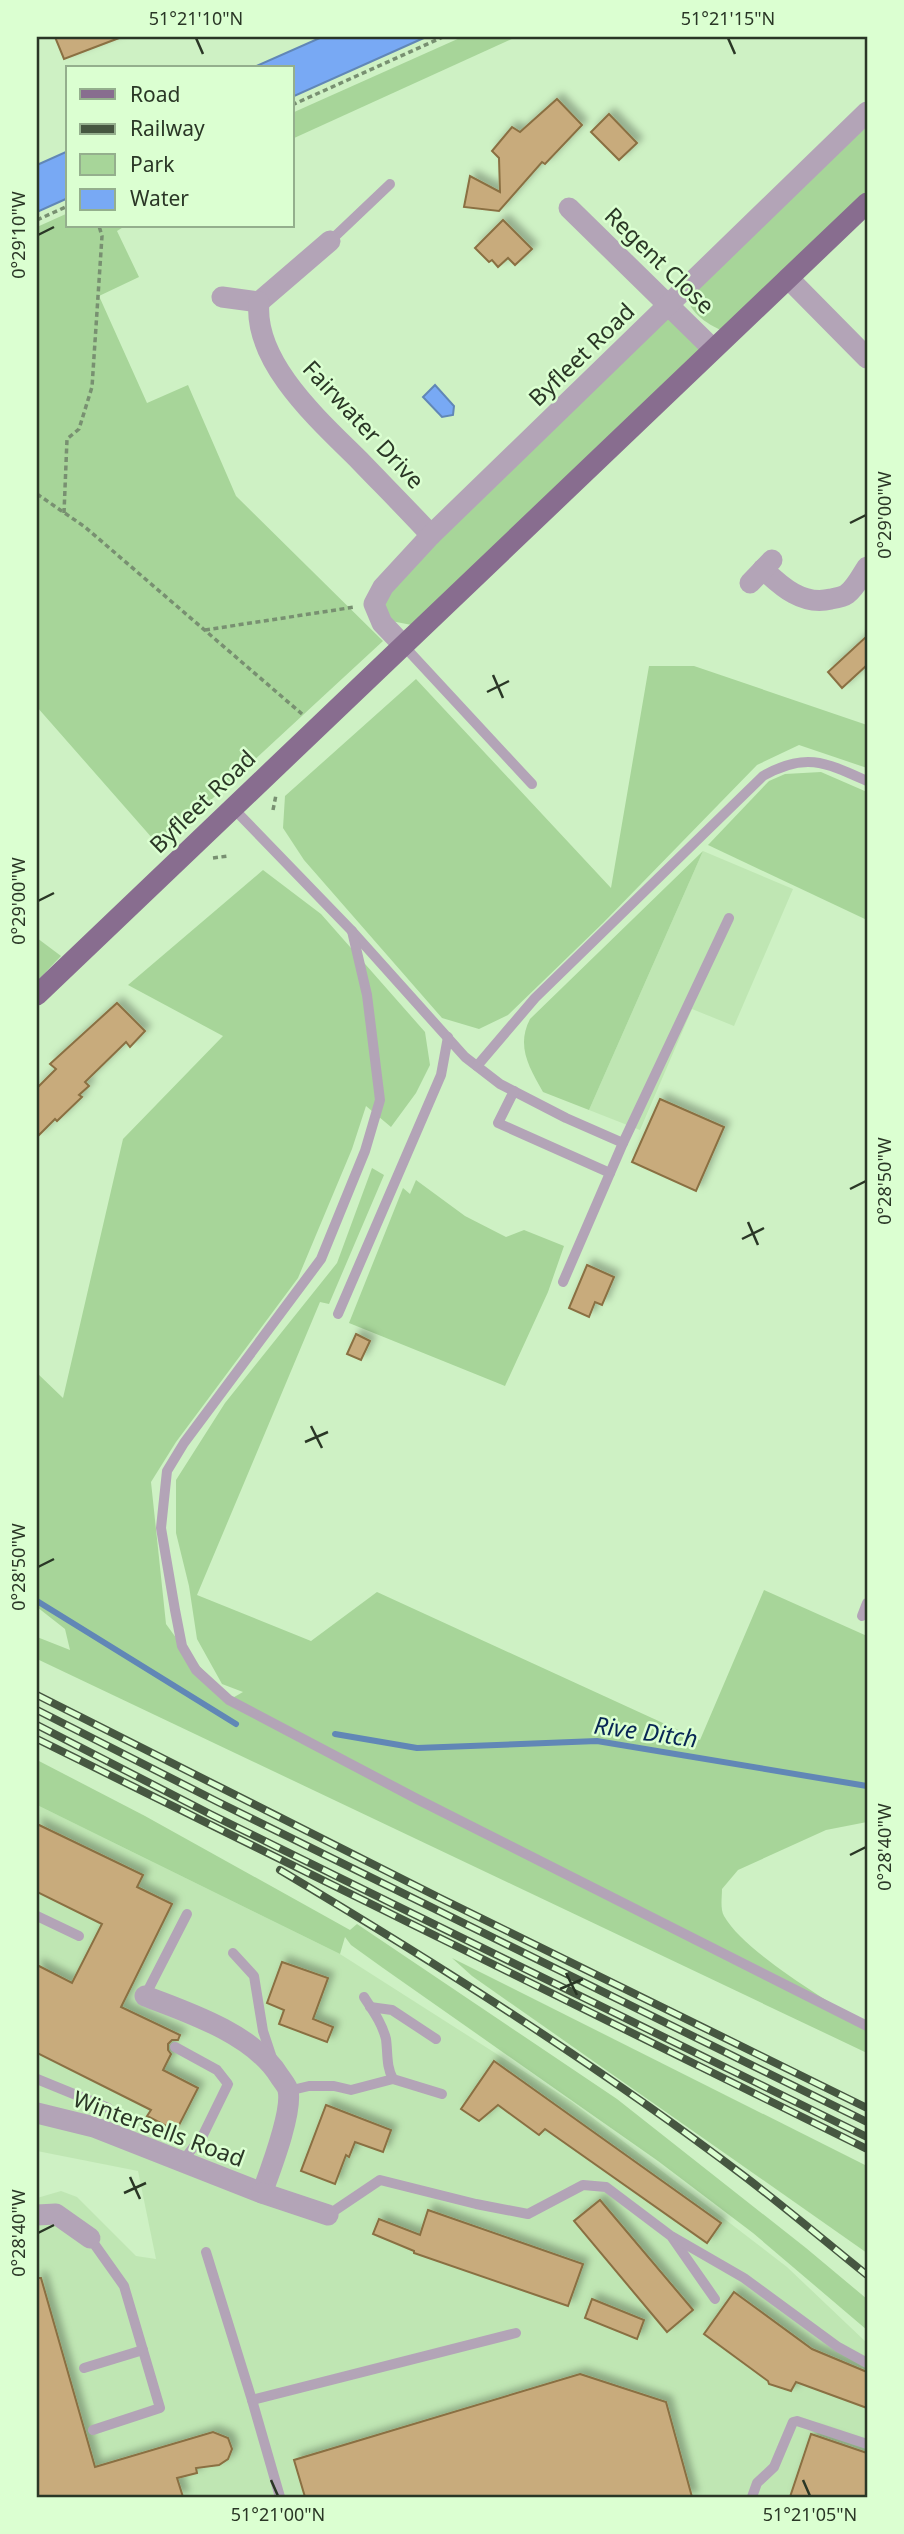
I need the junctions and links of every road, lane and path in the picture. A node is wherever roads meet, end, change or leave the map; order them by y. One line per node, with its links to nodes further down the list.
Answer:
1 (443, 37): 2 (path)
2 (294, 104)
3 (867, 111): 14 (street, Byfleet Road)
4 (390, 184): 10 (lane)
5 (867, 203): 11 (main road, Byfleet Road)
6 (66, 207): 8 (path)
7 (569, 208): 14 (street, Regent Close)
8 (37, 220)
9 (100, 228): 18 (path)
10 (330, 241): 13 (street)
11 (788, 278): 15 (main road, Byfleet Road); 16 (street)
12 (222, 298): 13 (street)
13 (259, 302): 19 (street, Fairwater Drive)
14 (669, 306): 15 (street, Regent Close); 19 (street, Byfleet Road)
15 (713, 349): 24 (main road, Byfleet Road)
16 (867, 358)
17 (37, 495): 18 (path)
18 (64, 513): 23 (path)
19 (432, 535): 22 (street, Byfleet Road)
20 (867, 567): 21 (street)
21 (762, 570)
22 (374, 604): 23 (path); 24 (street)
23 (205, 630): 25 (path)
24 (403, 645): 25 (main road, Byfleet Road); 27 (lane)
25 (317, 727): 28 (main road, Byfleet Road)
26 (867, 781): 33 (lane)
27 (532, 784)
28 (233, 808): 30 (lane); 31 (main road, Byfleet Road)
29 (729, 918): 35 (lane)
30 (352, 931): 32 (lane); 46 (lane)
31 (39, 990)
32 (447, 1037): 33 (lane); 38 (lane)
33 (477, 1066): 34 (lane)
34 (513, 1091): 35 (lane); 36 (lane)
35 (624, 1143): 36 (lane)
36 (610, 1173): 37 (lane)
37 (563, 1282)
38 (338, 1314)
39 (867, 1603): 40 (lane)
40 (862, 1616)
41 (187, 1914): 45 (lane)
42 (37, 1916): 43 (lane)
43 (79, 1936)
44 (233, 1953): 49 (lane)
45 (145, 1996): 49 (street)
46 (867, 2026)
47 (436, 2039): 51 (lane)
48 (175, 2047): 56 (lane)
49 (275, 2068): 52 (street)
50 (37, 2079): 54 (lane)
51 (393, 2079): 52 (lane); 53 (lane)
52 (288, 2091): 57 (street, Wintersells Road)
53 (442, 2094)
54 (108, 2108)
55 (37, 2113): 56 (street, Wintersells Road)
56 (181, 2163): 57 (street, Wintersells Road)
57 (262, 2193): 59 (street, Wintersells Road)
58 (37, 2215): 61 (street)
59 (328, 2215): 60 (lane)
60 (671, 2236): 63 (lane); 66 (lane)
61 (90, 2238): 65 (lane)
62 (206, 2252): 68 (lane)
63 (715, 2299)
64 (516, 2333): 68 (lane)
65 (143, 2350): 67 (lane); 69 (lane)
66 (867, 2364)
67 (84, 2368)
68 (252, 2400): 71 (lane)
69 (93, 2430)
70 (867, 2444): 72 (lane)
71 (280, 2497)
72 (752, 2497)

